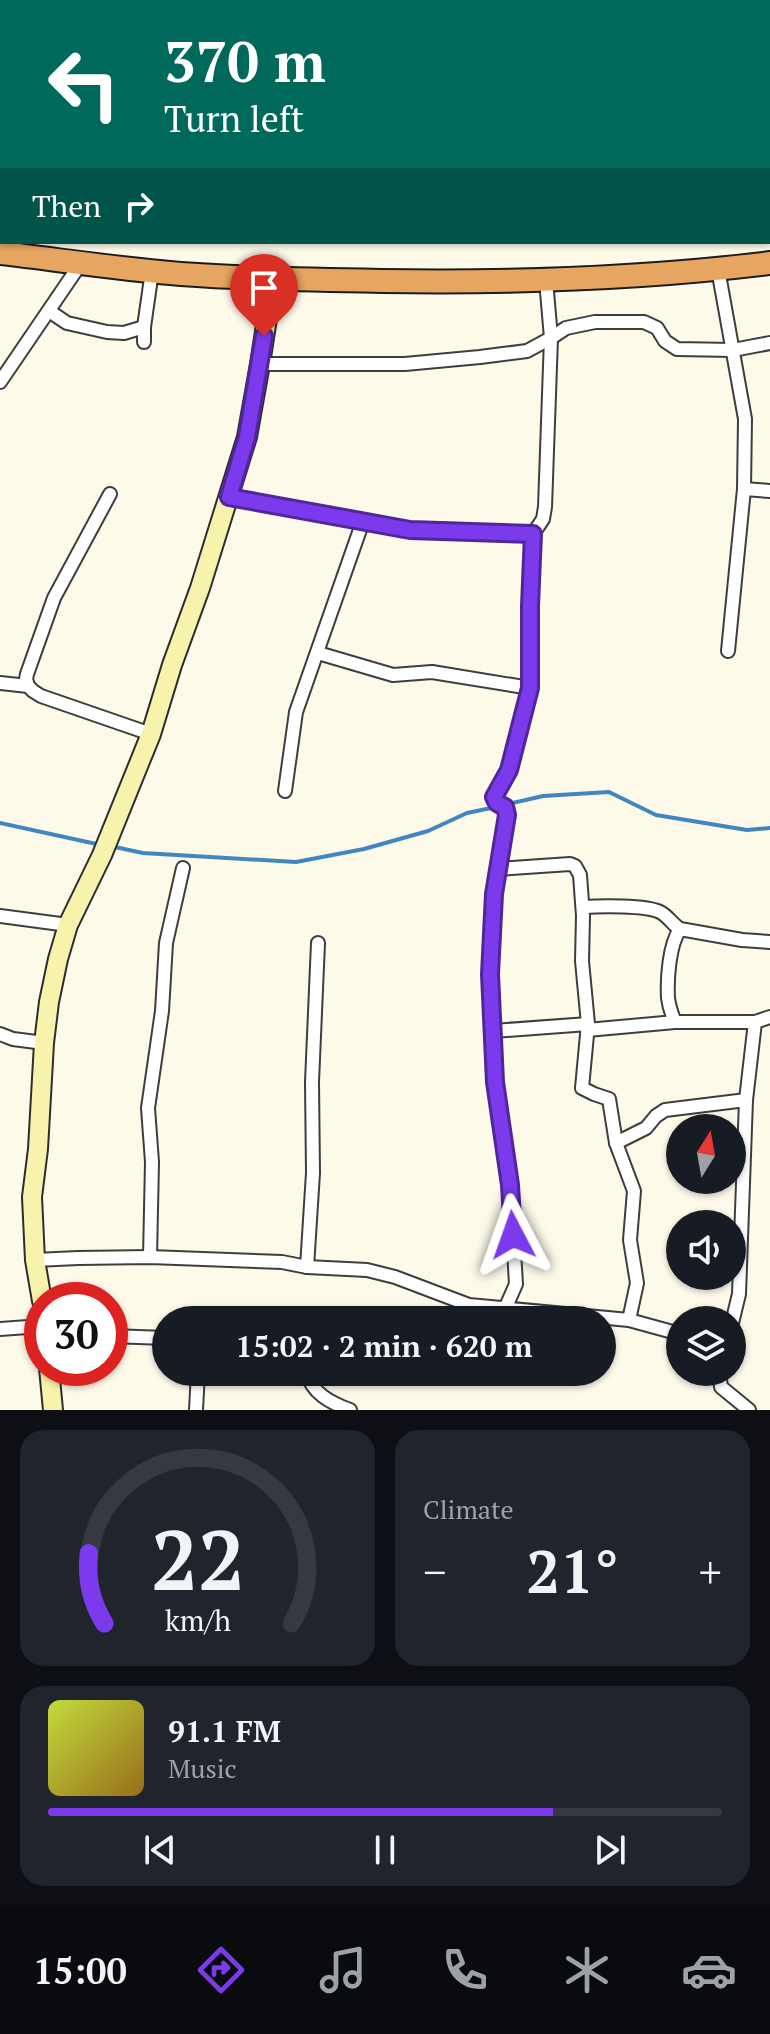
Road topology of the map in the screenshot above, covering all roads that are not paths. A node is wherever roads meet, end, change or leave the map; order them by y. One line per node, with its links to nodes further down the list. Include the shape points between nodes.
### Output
1 (0, 253): 2 (highway)
2 (81, 263): 5 (highway); 8 (street)
3 (770, 263): 4 (highway)
4 (718, 269): 7 (highway); 13 (street)
5 (152, 271): 6 (highway); 9 (street)
6 (273, 279): 7 (highway); 14 (street)
7 (546, 280): 10 (street)
8 (49, 311): 9 (street, via 67,323 107,332); 15 (street)
9 (144, 327): 11 (street)
10 (551, 338): 13 (street, via 566,328 595,322 644,322 677,349); 14 (street, via 527,351 405,364); 21 (street, via 545,507)
11 (144, 342)
12 (770, 343): 13 (street)
13 (733, 350): 16 (street, via 745,419)
14 (260, 364): 19 (street)
15 (0, 382)
16 (744, 489): 17 (street); 22 (street)
17 (770, 491)
18 (110, 494): 25 (street, via 54,598 27,674)
19 (229, 497): 20 (street); 27 (street)
20 (363, 521): 21 (street, via 410,530); 23 (street)
21 (533, 534): 26 (street)
22 (728, 651)
23 (318, 653): 26 (street, via 393,675 432,672); 28 (street, via 296,712)
24 (0, 683): 25 (street)
25 (28, 686): 27 (street, via 41,696)
26 (530, 688): 30 (street, via 509,770 494,797 507,815)
27 (151, 734): 33 (street)
28 (285, 791)
29 (183, 868): 46 (street, via 166,943 148,1108)
30 (498, 869): 31 (street, via 575,866); 41 (street, via 490,974)
31 (583, 907): 34 (street, via 655,910); 40 (street)
32 (0, 916): 33 (street)
33 (68, 925): 43 (street)
34 (680, 929): 35 (street); 38 (street, via 672,949 668,999)
35 (770, 942)
36 (318, 943): 48 (street)
37 (770, 1017): 39 (street)
38 (675, 1022): 39 (street); 40 (street)
39 (755, 1022): 44 (street)
40 (588, 1027): 41 (street); 45 (street, via 582,1088 609,1099)
41 (493, 1031): 51 (street, via 516,1284)
42 (0, 1034): 43 (street)
43 (44, 1043): 47 (street, via 32,1197)
44 (746, 1100): 45 (street, via 665,1110 646,1128); 52 (street)
45 (616, 1143): 54 (street, via 634,1191 630,1240 637,1283)
46 (150, 1257): 47 (street); 48 (street)
47 (35, 1260): 49 (street)
48 (307, 1267): 50 (street, via 367,1270)
49 (39, 1282)
50 (478, 1306)
51 (506, 1306)
52 (736, 1306)
53 (616, 1319): 54 (street)
54 (629, 1320): 57 (street)
55 (24, 1327): 56 (street)
56 (0, 1329)
57 (666, 1330)
58 (128, 1337): 59 (street)
59 (152, 1338)
60 (51, 1386): 65 (street)
61 (197, 1386): 66 (street)
62 (312, 1386): 64 (street)
63 (721, 1386): 68 (street)
64 (335, 1407): 67 (street)
65 (53, 1410)
66 (196, 1410)
67 (350, 1410)
68 (749, 1410)

